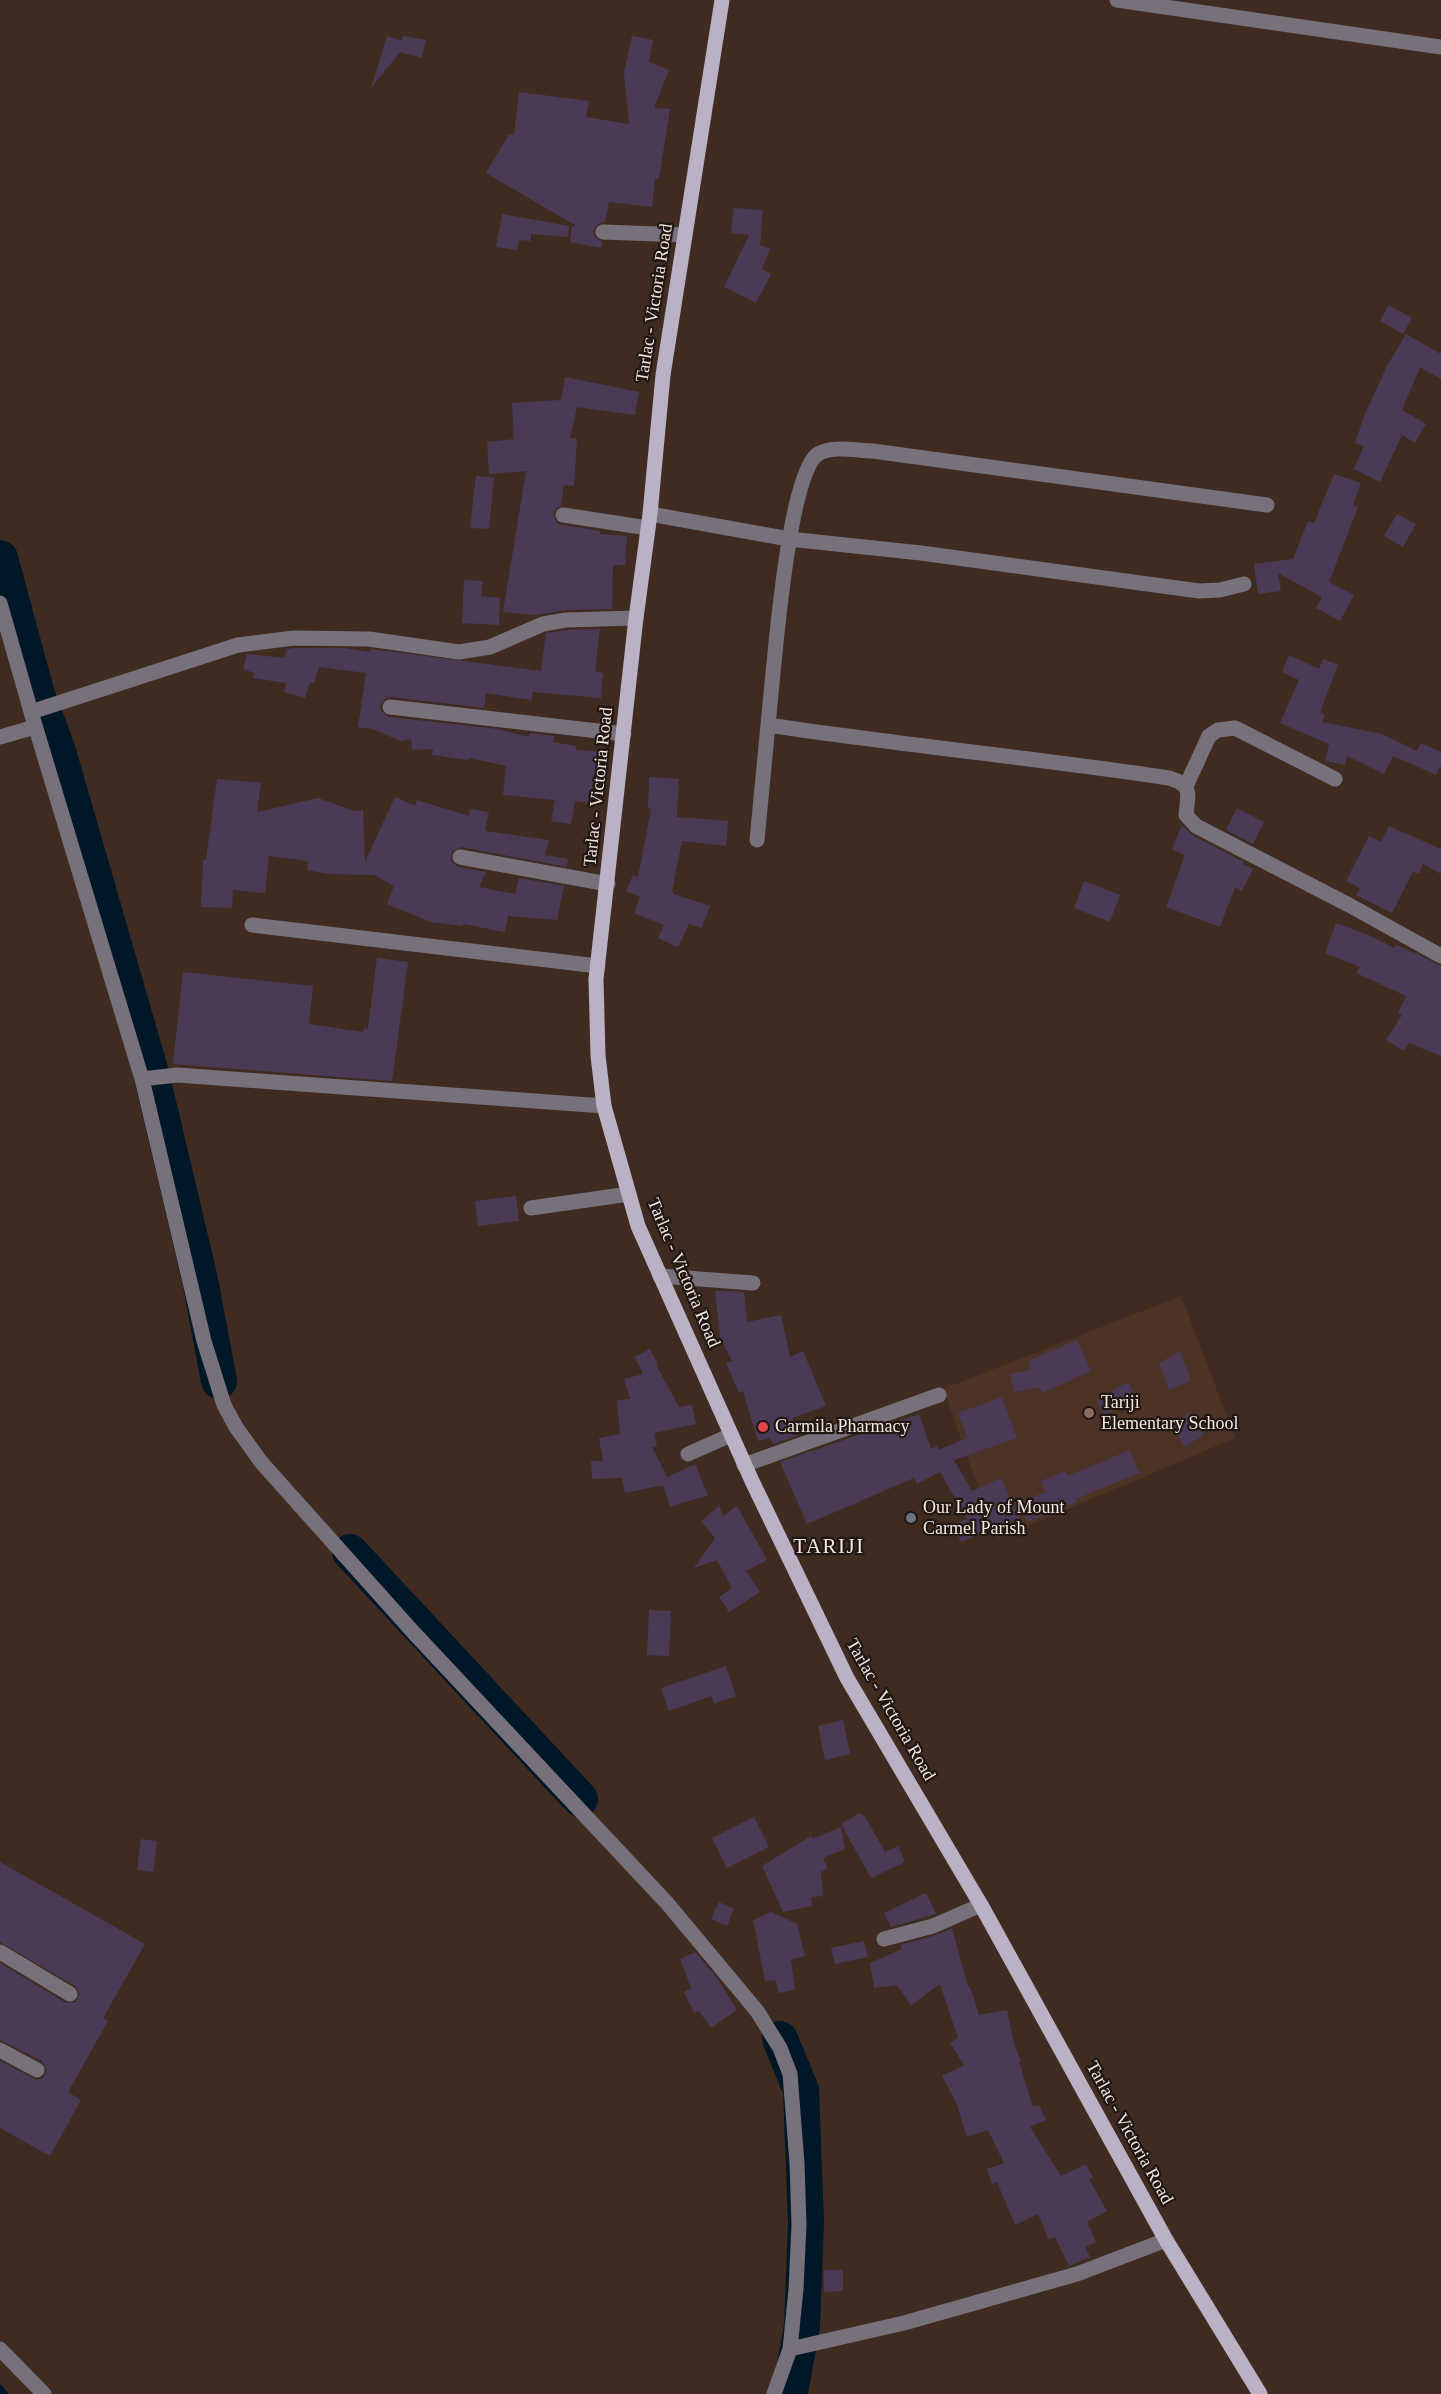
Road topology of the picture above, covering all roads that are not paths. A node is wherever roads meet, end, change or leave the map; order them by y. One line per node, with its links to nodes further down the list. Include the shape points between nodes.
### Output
1 (722, 0): 5 (main road, Tarlac - Victoria Road)
2 (1117, 0): 3 (street)
3 (1441, 46)
4 (603, 232): 5 (street)
5 (685, 235): 8 (main road, Tarlac - Victoria Road, via 663,375)
6 (1267, 505): 9 (street, via 873,451 833,450 819,454 809,464)
7 (563, 515): 8 (street)
8 (649, 521): 9 (street); 12 (main road, Tarlac - Victoria Road)
9 (789, 539): 10 (street, via 921,552 1199,591); 15 (street)
10 (1244, 584)
11 (0, 603): 14 (street)
12 (636, 618): 14 (street, via 543,624 490,647 459,652 369,639 294,638 238,645 56,703); 16 (main road, Tarlac - Victoria Road)
13 (390, 707): 16 (street)
14 (34, 717): 17 (street); 26 (street)
15 (768, 725): 19 (street, via 1169,777); 20 (street)
16 (624, 734): 22 (main road, Tarlac - Victoria Road)
17 (0, 737)
18 (1335, 779): 19 (street, via 1235,728 1218,730 1209,736)
19 (1186, 786): 24 (street, via 1186,815 1196,826)
20 (757, 840)
21 (460, 857): 22 (street)
22 (608, 884): 25 (main road, Tarlac - Victoria Road)
23 (252, 925): 25 (street)
24 (1441, 956)
25 (598, 966): 27 (main road, Tarlac - Victoria Road, via 598,1056)
26 (144, 1080): 27 (street, via 177,1075); 44 (street, via 204,1341 224,1405 236,1427 261,1462 414,1633 667,1903 757,2011 780,2048 789,2074 797,2163 799,2225)
27 (604, 1106): 28 (main road, Tarlac - Victoria Road)
28 (629, 1194): 29 (street); 30 (main road, Tarlac - Victoria Road)
29 (531, 1208)
30 (660, 1276): 31 (street); 33 (main road, Tarlac - Victoria Road)
31 (753, 1283)
32 (939, 1395): 35 (street)
33 (731, 1435): 34 (street); 35 (main road, Tarlac - Victoria Road)
34 (688, 1454)
35 (744, 1465): 36 (main road, Tarlac - Victoria Road, via 847,1678)
36 (981, 1905): 37 (street, via 933,1926); 42 (main road, Tarlac - Victoria Road)
37 (884, 1939)
38 (0, 1952): 39 (street)
39 (70, 1994)
40 (0, 2050): 41 (street)
41 (37, 2070)
42 (1166, 2240): 44 (street, via 1077,2274 903,2323); 47 (main road, Tarlac - Victoria Road)
43 (0, 2349): 45 (street)
44 (790, 2349): 46 (street)
45 (44, 2394)
46 (774, 2394)
47 (1260, 2394)

